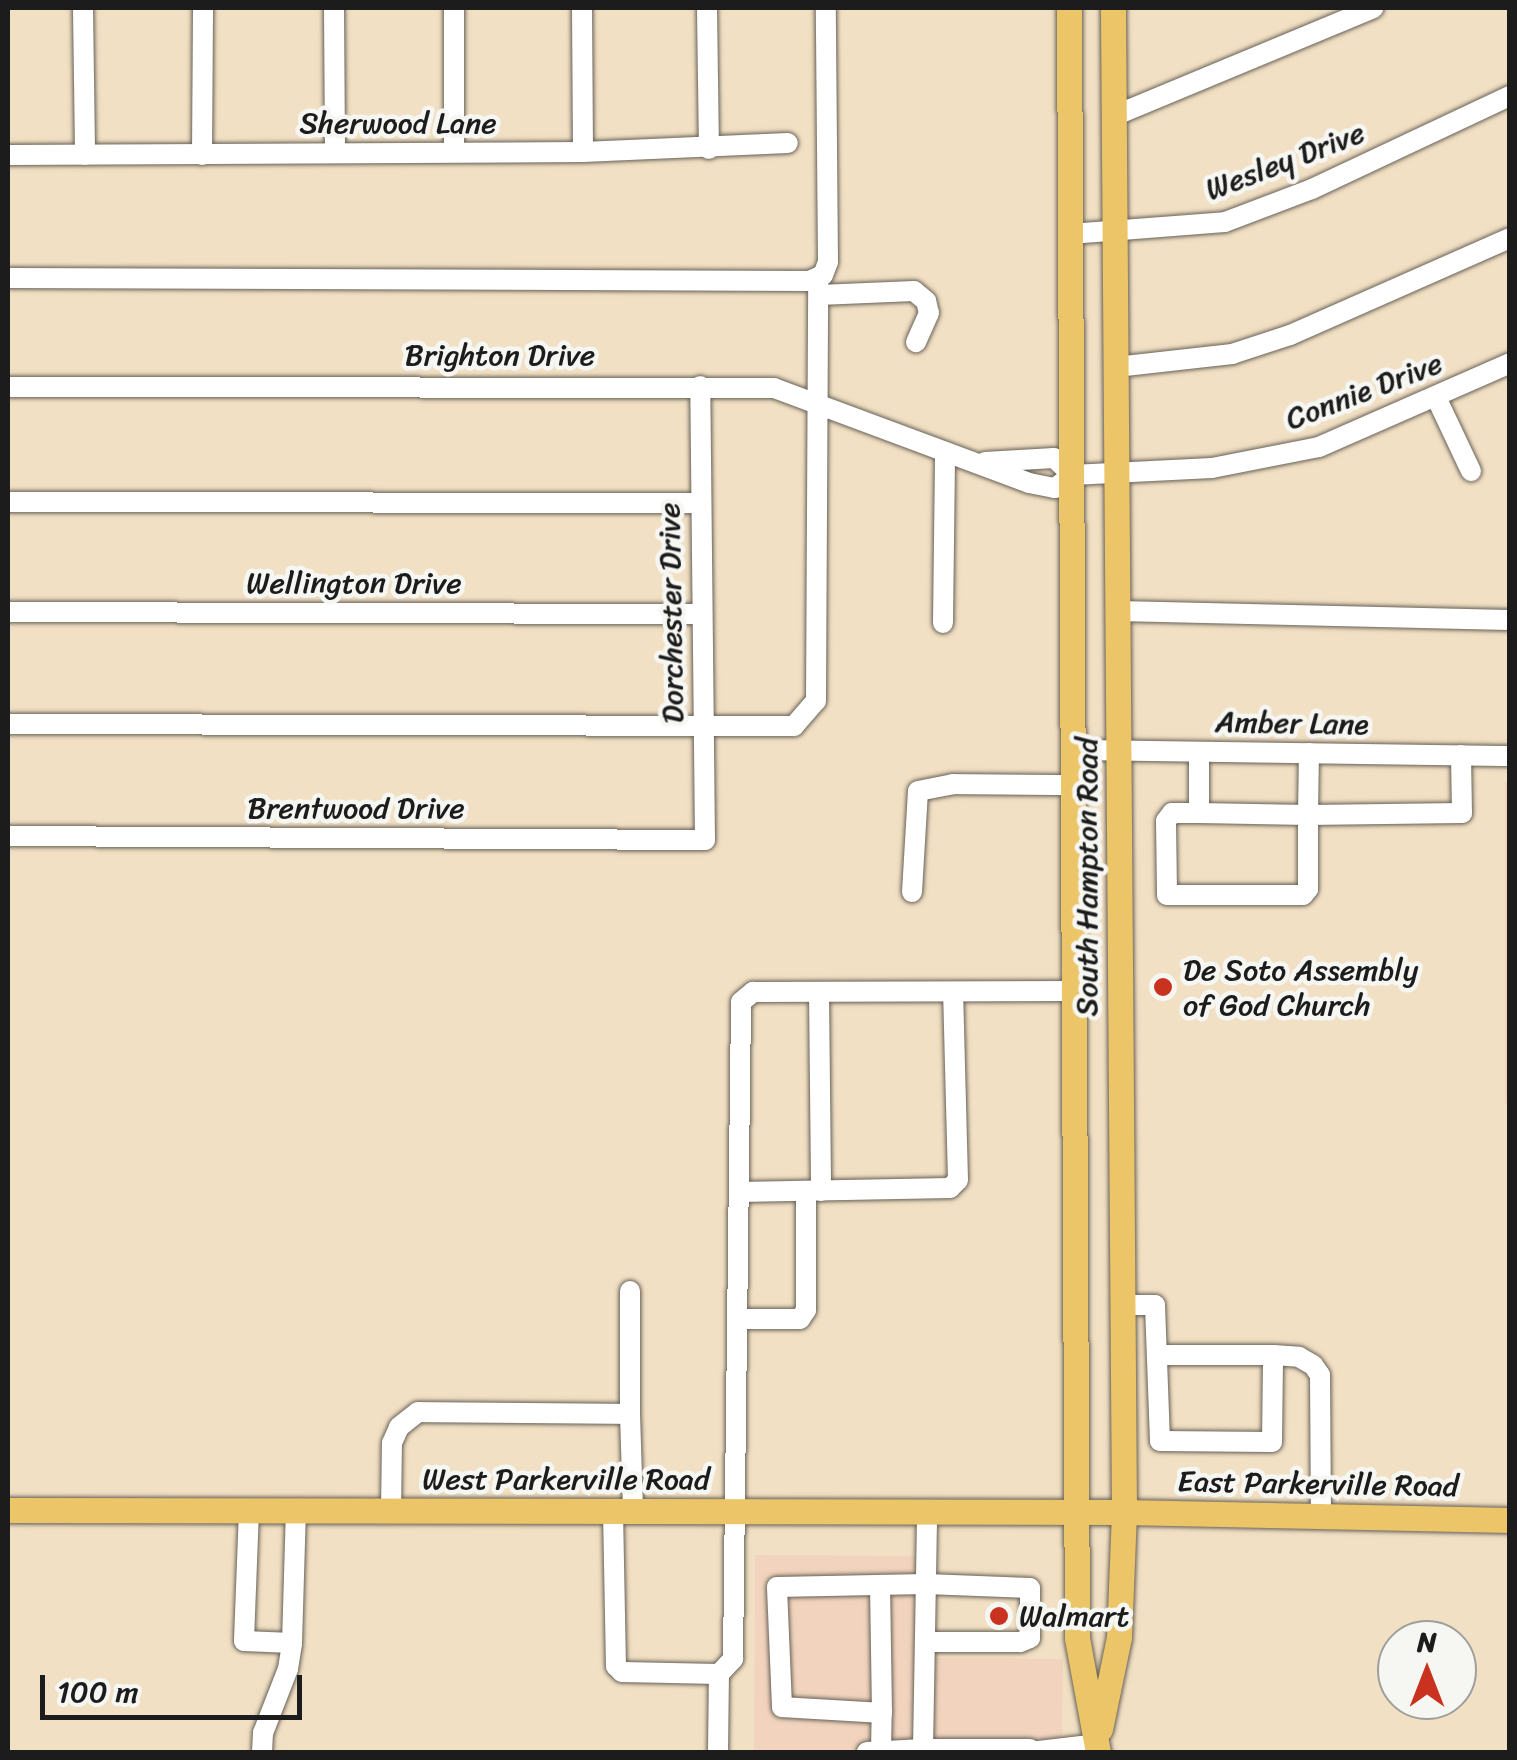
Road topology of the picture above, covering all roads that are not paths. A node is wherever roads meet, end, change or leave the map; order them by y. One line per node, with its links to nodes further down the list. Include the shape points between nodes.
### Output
1 (83, 8): 19 (street)
2 (203, 8): 20 (street)
3 (334, 8): 15 (street)
4 (454, 8): 16 (street)
5 (582, 8): 17 (street)
6 (707, 8): 14 (street)
7 (826, 8): 25 (street, via 828,262)
8 (1069, 8): 21 (main road, South Hampton Road)
9 (1113, 8): 12 (main road, South Hampton Road)
10 (1374, 8): 12 (street)
11 (1510, 96): 22 (street, Wesley Drive, via 1226,222)
12 (1114, 116): 22 (main road, South Hampton Road)
13 (788, 143): 14 (street, Sherwood Lane)
14 (709, 149): 17 (street, Sherwood Lane)
15 (335, 152): 16 (street, Sherwood Lane); 20 (street, Sherwood Lane)
16 (454, 152): 17 (street, Sherwood Lane)
17 (583, 152)
18 (8, 155): 19 (street, Sherwood Lane)
19 (84, 155): 20 (street, Sherwood Lane)
20 (202, 155)
21 (1070, 234): 22 (street, Wesley Drive); 36 (main road, South Hampton Road)
22 (1114, 234): 28 (main road, South Hampton Road)
23 (1510, 238): 28 (street, via 1232,354)
24 (8, 278): 25 (street)
25 (818, 286): 26 (street, via 914,291 929,313); 32 (street)
26 (916, 342)
27 (1510, 363): 31 (street, Connie Drive)
28 (1116, 367): 35 (main road, South Hampton Road)
29 (700, 386): 30 (street, Brighton Drive); 32 (street, Brighton Drive, via 774,388); 38 (street, Dorchester Drive)
30 (8, 388)
31 (1436, 397): 34 (street); 35 (street, Connie Drive, via 1319,447 1212,468)
32 (816, 404): 33 (street, Brighton Drive); 45 (street, via 816,701 794,726)
33 (945, 452): 36 (street, Brighton Drive, via 1055,488); 43 (street)
34 (1471, 471)
35 (1116, 474): 36 (street, Connie Drive); 39 (main road, South Hampton Road)
36 (1072, 475): 46 (main road, South Hampton Road)
37 (8, 502): 38 (street)
38 (700, 503): 41 (street, Dorchester Drive)
39 (1117, 611): 42 (street); 47 (main road, South Hampton Road)
40 (8, 612): 41 (street, Wellington Drive)
41 (700, 614): 45 (street, Dorchester Drive)
42 (1510, 620)
43 (943, 623)
44 (8, 724): 45 (street)
45 (702, 726): 56 (street, Dorchester Drive)
46 (1073, 750): 47 (street, Amber Lane); 52 (main road, South Hampton Road)
47 (1118, 751): 48 (street, Amber Lane); 64 (main road, South Hampton Road)
48 (1199, 752): 49 (street, Amber Lane); 53 (street)
49 (1309, 753): 50 (street, Amber Lane); 54 (street)
50 (1460, 755): 51 (street, Amber Lane); 54 (street, via 1462,813)
51 (1510, 756)
52 (1074, 785): 57 (street, via 953,784 918,792); 60 (main road, South Hampton Road)
53 (1199, 813): 54 (street); 54 (street, via 1172,813 1166,821 1167,895 1303,895)
54 (1308, 815)
55 (8, 836): 56 (street, Brentwood Drive)
56 (705, 840)
57 (912, 892)
58 (818, 992): 59 (street); 61 (street); 62 (street, via 753,992 742,1002)
59 (953, 992): 60 (street); 61 (street, via 958,1180 950,1188)
60 (1074, 992): 76 (main road, South Hampton Road)
61 (814, 1191): 62 (street); 65 (street, via 806,1310 800,1318)
62 (739, 1192): 65 (street)
63 (630, 1291): 68 (street)
64 (1123, 1306): 66 (street, via 1155,1306); 77 (main road, South Hampton Road)
65 (738, 1318): 74 (street)
66 (1159, 1355): 67 (street); 67 (street, via 1160,1441 1272,1442)
67 (1272, 1355): 78 (street, via 1298,1357 1320,1375)
68 (630, 1414): 72 (street, via 418,1412 392,1443); 73 (street)
69 (8, 1510): 70 (main road, West Parkerville Road)
70 (249, 1510): 71 (main road, West Parkerville Road); 83 (street, via 244,1641)
71 (296, 1510): 72 (main road, West Parkerville Road); 83 (street)
72 (391, 1510): 73 (main road, West Parkerville Road)
73 (623, 1511): 74 (main road, West Parkerville Road); 84 (street, via 616,1666 622,1672)
74 (735, 1512): 75 (main road, West Parkerville Road); 84 (street, via 733,1659)
75 (927, 1512): 76 (main road, West Parkerville Road); 80 (street)
76 (1077, 1512): 77 (main road, West Parkerville Road); 86 (main road, South Hampton Road, via 1077,1638)
77 (1124, 1512): 78 (main road, East Parkerville Road); 86 (main road, South Hampton Road, via 1118,1637)
78 (1321, 1516): 79 (main road, East Parkerville Road)
79 (1510, 1520)
80 (926, 1584): 81 (street); 82 (street); 82 (street, via 1030,1588 1032,1632 1020,1642)
81 (880, 1585): 85 (street); 85 (street, via 777,1587 782,1707)
82 (925, 1642): 87 (street)
83 (292, 1643): 89 (street)
84 (719, 1674): 90 (street)
85 (882, 1712): 92 (street)
86 (1097, 1748): 88 (street)
87 (931, 1750): 88 (street); 92 (street)
88 (1030, 1751)
89 (262, 1752)
90 (718, 1752)
91 (868, 1752): 92 (street)
92 (880, 1752)

